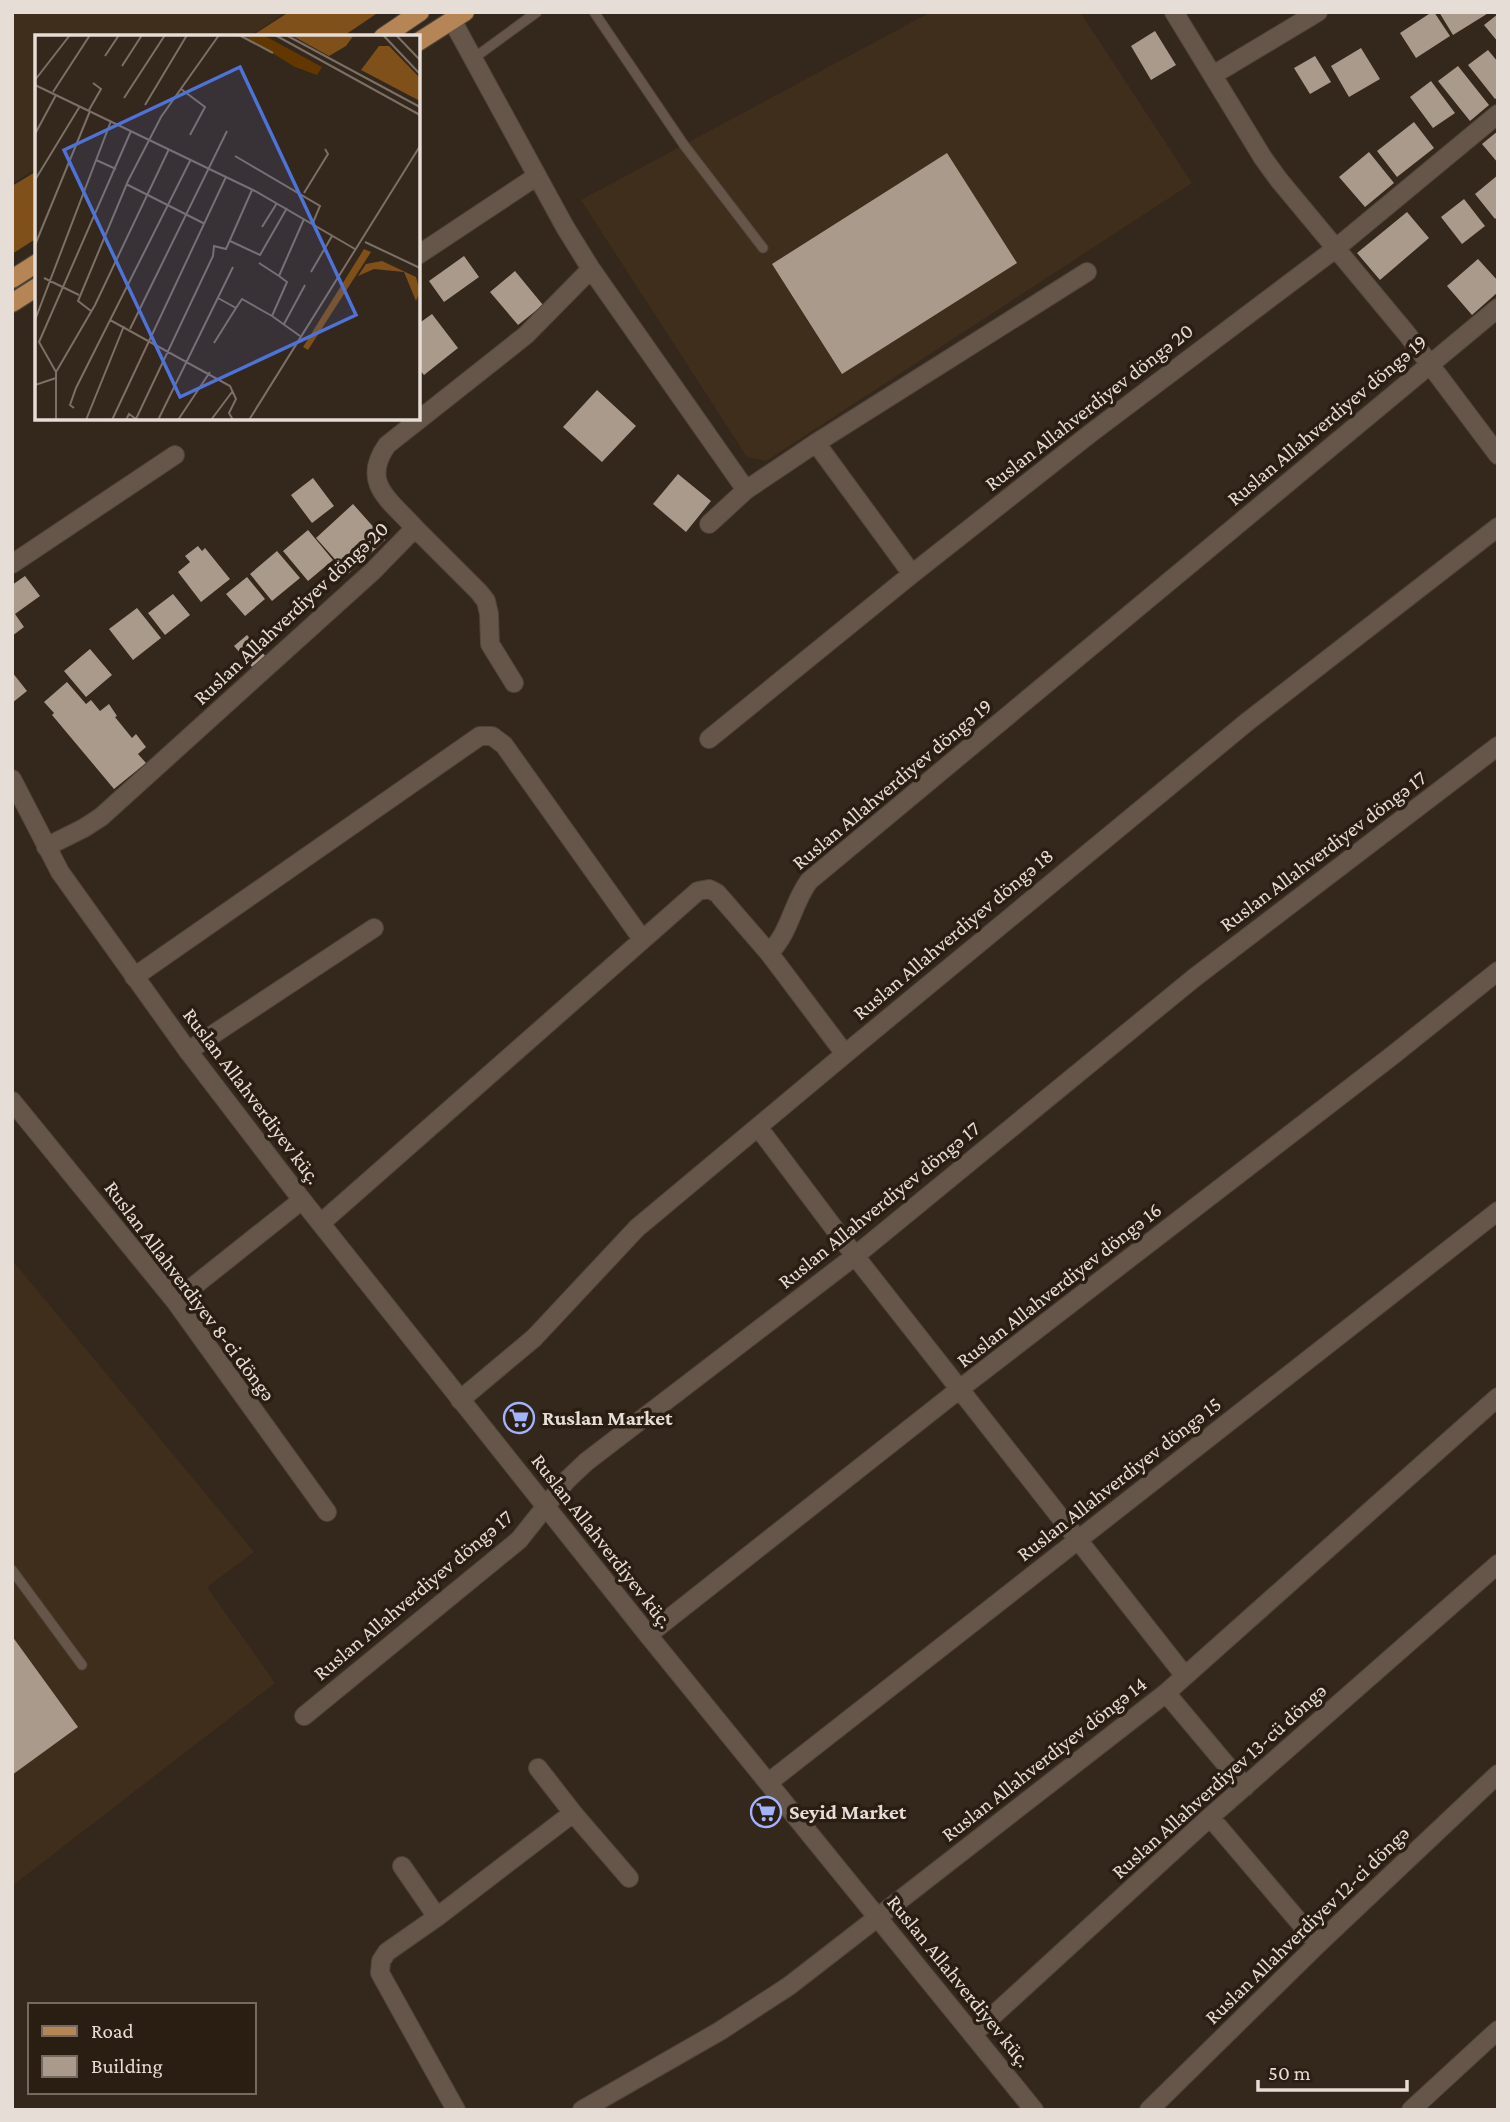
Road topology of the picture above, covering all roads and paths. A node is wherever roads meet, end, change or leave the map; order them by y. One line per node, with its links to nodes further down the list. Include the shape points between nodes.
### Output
1 (420, 12): 7 (main road)
2 (537, 12): 9 (lane)
3 (594, 12): 13 (lane, via 684,145)
4 (1174, 12): 10 (street)
5 (1318, 12): 10 (street)
6 (458, 16): 8 (main road); 9 (street)
7 (386, 35)
8 (420, 41)
9 (474, 58): 12 (street)
10 (1213, 75): 14 (street, via 1263,158)
11 (1498, 114): 14 (street, Ruslan Allahverdiyev döngə 20)
12 (537, 176): 15 (street); 17 (street)
13 (763, 248)
14 (1335, 248): 23 (street); 34 (street, Ruslan Allahverdiyev döngə 20)
15 (420, 254)
16 (35, 264): 19 (main road)
17 (591, 270): 24 (street, Ruslan Allahverdiyev döngə 20, via 526,335); 29 (street)
18 (1087, 272): 26 (street)
19 (12, 279)
20 (35, 288): 21 (main road)
21 (12, 303)
22 (1498, 308): 23 (street, Ruslan Allahverdiyev döngə 19)
23 (1431, 363): 28 (street); 42 (street, Ruslan Allahverdiyev döngə 19, via 809,881 785,934)
24 (420, 419)
25 (419, 420): 32 (street, Ruslan Allahverdiyev döngə 20, via 387,445 375,473 379,488)
26 (816, 443): 29 (street); 34 (street)
27 (175, 455): 33 (street)
28 (1498, 455)
29 (746, 490): 30 (street)
30 (709, 524)
31 (1498, 527): 46 (street, Ruslan Allahverdiyev döngə 18, via 1247,722)
32 (415, 528): 35 (street, via 486,601 490,644); 39 (street, Ruslan Allahverdiyev döngə 20, via 101,817)
33 (12, 564)
34 (912, 573): 36 (street, Ruslan Allahverdiyev döngə 20)
35 (514, 683)
36 (709, 739)
37 (1498, 746): 52 (street, Ruslan Allahverdiyev döngə 17, via 1194,978)
38 (12, 779): 39 (street, Ruslan Allahverdiyev küç.)
39 (46, 847): 44 (street, Ruslan Allahverdiyev küç.)
40 (374, 928): 45 (street)
41 (642, 939): 42 (street, via 698,891 709,889); 44 (street, via 504,745 492,736 480,736); 51 (street)
42 (769, 953): 46 (street)
43 (1498, 971): 54 (street, Ruslan Allahverdiyev döngə 16)
44 (134, 977): 45 (street, Ruslan Allahverdiyev küç.)
45 (188, 1051): 49 (street, Ruslan Allahverdiyev küç.)
46 (845, 1054): 48 (street, Ruslan Allahverdiyev döngə 18)
47 (12, 1101): 53 (street, Ruslan Allahverdiyev 8-ci döngə)
48 (758, 1127): 52 (street); 56 (street, Ruslan Allahverdiyev döngə 18, via 637,1228 534,1338)
49 (302, 1200): 51 (street, Ruslan Allahverdiyev küç.); 53 (street)
50 (1498, 1211): 59 (street, Ruslan Allahverdiyev döngə 15)
51 (321, 1223): 56 (street, Ruslan Allahverdiyev küç.)
52 (855, 1256): 54 (street); 57 (street, Ruslan Allahverdiyev döngə 17, via 586,1462)
53 (175, 1301): 58 (street, Ruslan Allahverdiyev 8-ci döngə)
54 (961, 1388): 59 (street); 62 (street, Ruslan Allahverdiyev döngə 16)
55 (1498, 1397): 64 (street, Ruslan Allahverdiyev döngə 14)
56 (460, 1400): 57 (street, Ruslan Allahverdiyev küç.)
57 (546, 1506): 62 (street, Ruslan Allahverdiyev küç.); 66 (street, Ruslan Allahverdiyev döngə 17, via 519,1540)
58 (327, 1512)
59 (1078, 1541): 64 (street); 69 (street, Ruslan Allahverdiyev döngə 15)
60 (1498, 1564): 70 (street, Ruslan Allahverdiyev 13-cü döngə)
61 (12, 1570): 63 (lane)
62 (648, 1635): 69 (street, Ruslan Allahverdiyev küç.)
63 (82, 1665)
64 (1185, 1676): 65 (street, Ruslan Allahverdiyev döngə 14)
65 (1166, 1693): 70 (street); 76 (street, Ruslan Allahverdiyev döngə 14)
66 (304, 1716)
67 (538, 1768): 71 (street)
68 (1498, 1774): 77 (street, Ruslan Allahverdiyev 12-ci döngə)
69 (769, 1782): 76 (street, Ruslan Allahverdiyev küç.)
70 (1245, 1787): 72 (street, Ruslan Allahverdiyev 13-cü döngə)
71 (573, 1813): 74 (street); 75 (street)
72 (1210, 1816): 77 (street); 79 (street, Ruslan Allahverdiyev 13-cü döngə)
73 (402, 1866): 75 (street)
74 (629, 1878)
75 (437, 1917): 80 (street, via 387,1952 380,1973)
76 (878, 1917): 79 (street, Ruslan Allahverdiyev küç.); 81 (street, Ruslan Allahverdiyev döngə 14, via 789,1986 720,2031)
77 (1318, 1944): 83 (street, Ruslan Allahverdiyev 12-ci döngə)
78 (1498, 2030): 84 (street)
79 (973, 2034): 82 (street, Ruslan Allahverdiyev küç.)
80 (456, 2110)
81 (582, 2110)
82 (1034, 2110)
83 (1149, 2110)
84 (1411, 2110)

